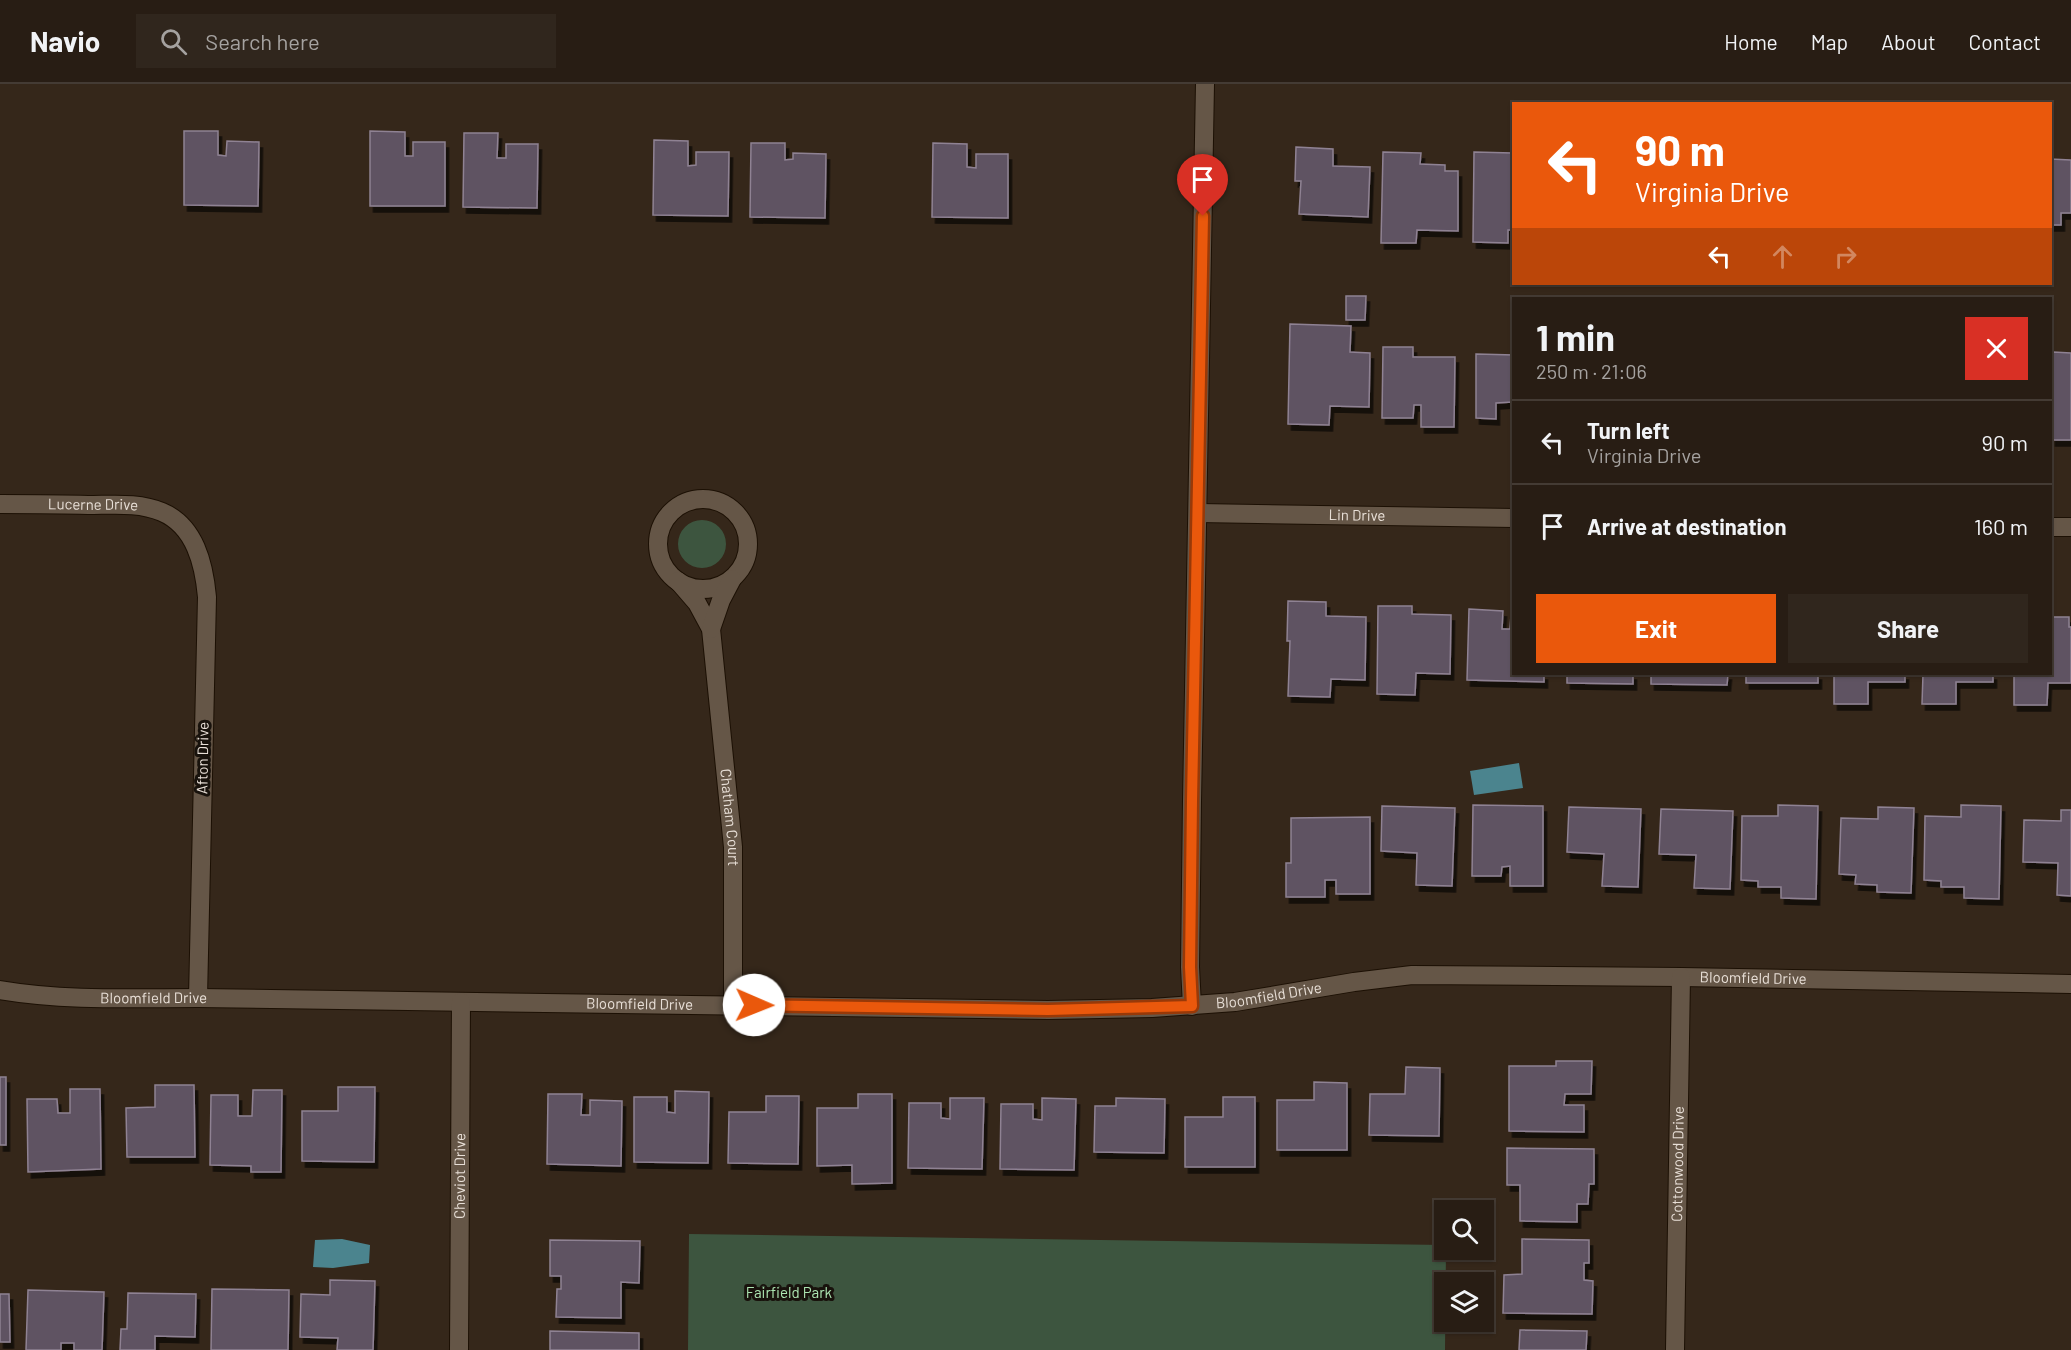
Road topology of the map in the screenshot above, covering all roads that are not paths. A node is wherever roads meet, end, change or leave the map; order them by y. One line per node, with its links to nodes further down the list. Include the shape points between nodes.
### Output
1 (1205, 84): 3 (street)
2 (0, 504): 5 (street, Lucerne Drive, via 132,505 161,511)
3 (1198, 513): 4 (street, Lin Drive); 17 (street)
4 (1512, 518)
5 (182, 525): 14 (street, Afton Drive, via 198,549 207,597)
6 (2052, 527): 7 (street)
7 (2071, 527)
8 (733, 577): 9 (street, via 706,589 691,588); 9 (street, Chatham Court, via 747,551 742,522 721,503 692,500 667,516 657,543 659,558); 10 (street, Chatham Court)
9 (678, 581): 10 (street, Chatham Court, via 697,603)
10 (711, 629): 16 (street, Chatham Court, via 733,847)
11 (1680, 977): 12 (street, Bloomfield Drive); 17 (street, Bloomfield Drive, via 1412,975); 19 (street, Cottonwood Drive)
12 (2071, 984)
13 (0, 990): 14 (street, Bloomfield Drive, via 88,998)
14 (198, 998): 15 (street, Bloomfield Drive)
15 (461, 1002): 16 (street, Bloomfield Drive); 18 (street, Cheviot Drive)
16 (733, 1005): 17 (street, Bloomfield Drive, via 1048,1010)
17 (1192, 1006)
18 (459, 1350)
19 (1675, 1350)

